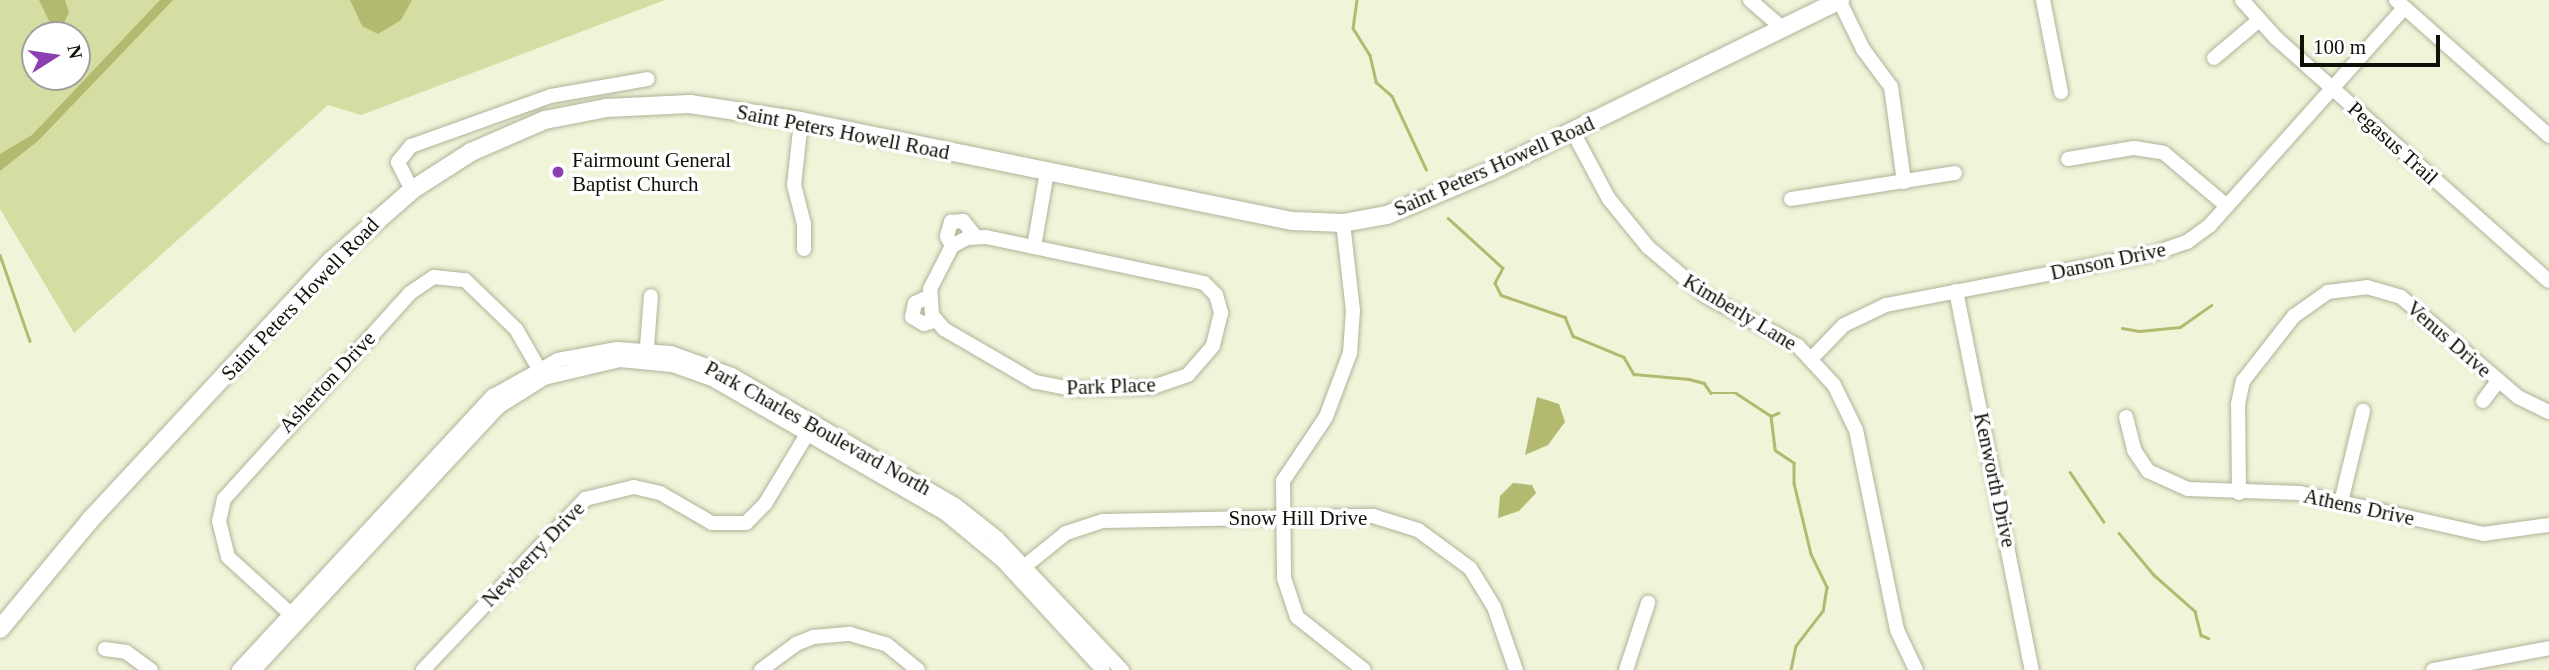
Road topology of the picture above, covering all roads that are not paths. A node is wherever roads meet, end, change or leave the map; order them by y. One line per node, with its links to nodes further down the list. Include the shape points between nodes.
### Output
1 (1750, 0): 7 (street)
2 (1839, 0): 7 (main road, Saint Peters Howell Road); 18 (street, via 1863,49 1891,87)
3 (2043, 0): 11 (street)
4 (2242, 0): 6 (street, Pegasus Trail)
5 (2400, 4): 10 (street, Danson Drive); 14 (street)
6 (2258, 21): 8 (street); 10 (street, Pegasus Trail)
7 (1780, 26): 13 (main road, Saint Peters Howell Road)
8 (2214, 58)
9 (648, 79): 19 (street, via 551,96 411,146 398,162)
10 (2332, 89): 21 (street, Danson Drive); 25 (street, Pegasus Trail)
11 (2061, 92)
12 (801, 121): 16 (main road, Saint Peters Howell Road); 19 (main road, Saint Peters Howell Road, via 690,104 606,108 545,120 471,152); 24 (street, via 794,185 804,224)
13 (1573, 132): 22 (main road, Saint Peters Howell Road, via 1387,215); 31 (street, Kimberly Lane, via 1609,199 1648,247 1706,296 1783,336)
14 (2549, 136)
15 (2068, 159): 21 (street, via 2134,148 2164,153)
16 (1047, 172): 22 (main road, Saint Peters Howell Road, via 1292,221); 23 (street)
17 (1955, 173): 18 (street)
18 (1904, 182): 20 (street)
19 (412, 190): 46 (main road, Saint Peters Howell Road, via 331,261 91,519)
20 (1791, 200)
21 (2227, 206): 26 (street, Danson Drive, via 2199,235 2172,249)
22 (1342, 223): 41 (street, via 1353,311 1350,353 1326,417 1283,481)
23 (1034, 247): 28 (street, Park Place, via 975,236 952,246); 29 (street, Park Place, via 1203,283 1216,295 1221,313 1218,334 1207,357 1178,381 1154,387 1058,388 1035,382)
24 (804, 249)
25 (2549, 281)
26 (1956, 291): 31 (street, Danson Drive, via 1872,310 1844,325); 61 (street, Kenworth Drive)
27 (651, 296): 30 (street)
28 (928, 297): 29 (street); 29 (street, Park Place, via 915,303 912,317 924,324)
29 (936, 320)
30 (646, 355): 32 (street, Park Charles Boulevard North); 38 (street, Park Charles Boulevard North, via 712,379)
31 (1812, 358): 60 (street, Kimberly Lane, via 1839,392 1856,430 1897,630)
32 (541, 373): 45 (street, Park Charles Boulevard North, via 478,409); 45 (street, Asherton Drive, via 507,317 465,280 434,277 410,293 224,499 219,521 228,557)
33 (2498, 381): 34 (street); 36 (street, Venus Drive); 39 (street, Venus Drive, via 2401,297 2367,287 2328,292 2294,316 2243,381 2238,404)
34 (2483, 401)
35 (2363, 411): 40 (street)
36 (2549, 412)
37 (2126, 417): 39 (street, Athens Drive, via 2134,450 2155,477 2201,492)
38 (811, 428): 43 (street, Park Charles Boulevard North, via 945,513); 52 (street, Newberry Drive, via 765,505 746,523 712,523 660,493 634,487 585,499)
39 (2239, 494): 40 (street, Athens Drive, via 2300,493)
40 (2341, 502): 42 (street, Athens Drive, via 2473,533 2497,534)
41 (1281, 516): 43 (street, Snow Hill Drive, via 1103,521 1066,533); 57 (street, via 1290,606 1308,628); 58 (street, Snow Hill Drive, via 1373,516 1397,521 1436,540 1483,586)
42 (2549, 525)
43 (1020, 571): 55 (street, Park Charles Boulevard North); 56 (street, Park Charles Boulevard North)
44 (1648, 603): 59 (street)
45 (293, 616): 50 (street, Park Charles Boulevard North); 51 (street, Park Charles Boulevard North)
46 (0, 629)
47 (105, 649): 49 (street, via 126,652)
48 (2549, 649): 62 (street)
49 (150, 670)
50 (239, 670)
51 (254, 670)
52 (423, 670)
53 (761, 670): 54 (street, via 813,637 850,634 886,644)
54 (918, 670)
55 (1103, 670)
56 (1122, 670)
57 (1364, 670)
58 (1516, 670)
59 (1626, 670)
60 (1916, 670)
61 (2032, 670)
62 (2433, 670)

